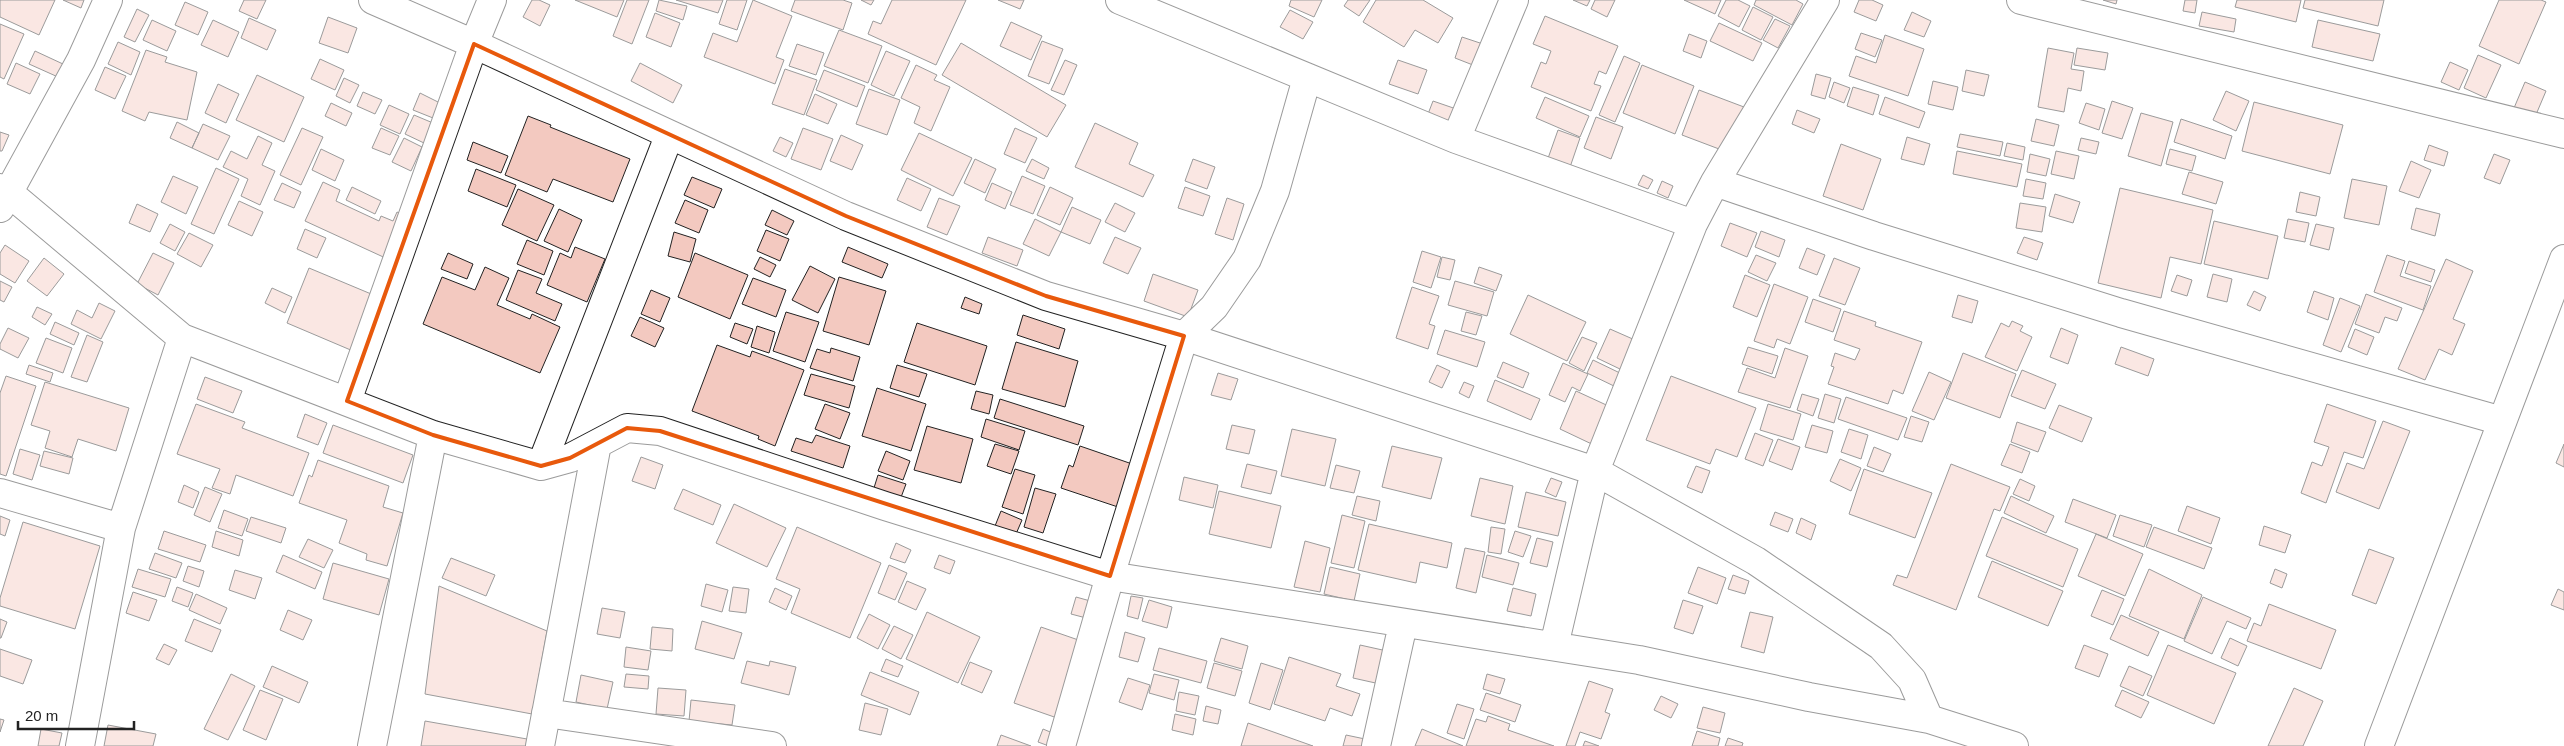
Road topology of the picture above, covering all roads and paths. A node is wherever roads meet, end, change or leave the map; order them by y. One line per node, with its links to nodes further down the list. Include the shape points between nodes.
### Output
1 (108, 0): 14 (street, via 81,60)
2 (373, 0): 8 (street)
3 (492, 0): 8 (street)
4 (1120, 0): 9 (street)
5 (1514, 0): 12 (street)
6 (1825, 0): 13 (street)
7 (2021, 0): 10 (street)
8 (474, 44): 11 (street); 19 (street)
9 (1307, 78): 12 (street); 17 (street, via 1276,191 1247,259 1214,307)
10 (2564, 134)
11 (669, 136): 17 (street, via 846,216 1046,296); 23 (street)
12 (1456, 139): 15 (street)
13 (1715, 182): 15 (street); 20 (street, via 2121,314)
14 (3, 196): 18 (street)
15 (1693, 224): 24 (street)
16 (2564, 259): 20 (street)
17 (1184, 336): 24 (street); 27 (street)
18 (182, 338): 19 (street); 26 (street)
19 (347, 401): 21 (street)
20 (2502, 421): 39 (street)
21 (433, 435): 23 (street); 33 (street)
22 (597, 444): 23 (street, via 570,458); 27 (street, via 627,428 660,431); 30 (street)
23 (541, 466)
24 (1596, 471): 29 (street); 31 (street, via 1756,560 1881,646 1912,680)
25 (0, 493): 26 (street)
26 (121, 528): 32 (street)
27 (1110, 576): 28 (street); 36 (street)
28 (1403, 624): 29 (street); 37 (street)
29 (1554, 646): 31 (street)
30 (546, 712): 34 (street); 35 (street)
31 (1929, 719): 38 (street)
32 (80, 746)
33 (372, 746)
34 (540, 746)
35 (772, 746)
36 (1061, 746)
37 (1376, 746)
38 (2014, 746)
39 (2379, 746)

